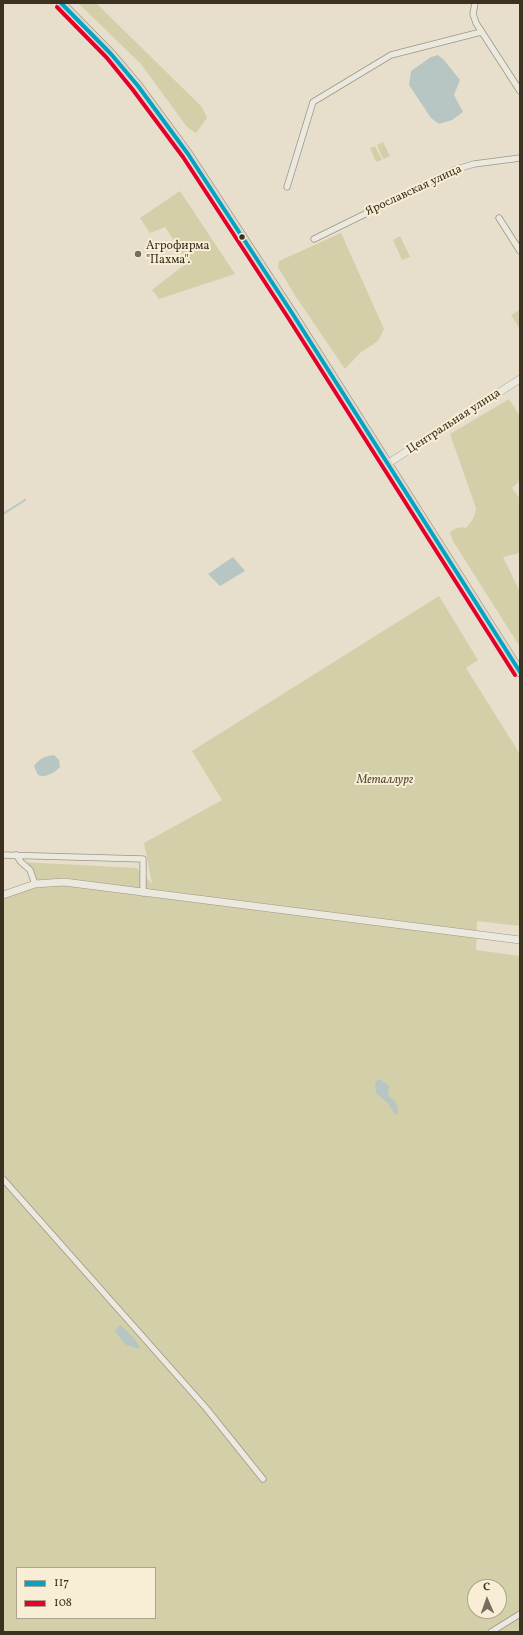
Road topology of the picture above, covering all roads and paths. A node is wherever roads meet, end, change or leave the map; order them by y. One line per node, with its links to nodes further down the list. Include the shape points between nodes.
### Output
1 (61, 3): 11 (highway, via 120,65 164,120 292,313)
2 (475, 3): 3 (street, via 473,14)
3 (481, 32): 4 (street); 6 (street, via 392,55 313,102)
4 (520, 91)
5 (520, 158): 8 (street, Ярославская улица, via 474,164 457,169)
6 (287, 187)
7 (499, 218): 9 (street)
8 (314, 239)
9 (520, 251)
10 (520, 379): 11 (street, Центральная улица)
11 (387, 464): 12 (highway)
12 (520, 672)
13 (3, 855): 14 (street)
14 (16, 855): 15 (street, via 30,870); 16 (street, via 143,859)
15 (35, 884): 16 (street, via 64,882); 17 (street)
16 (143, 893): 18 (street)
17 (3, 895)
18 (520, 940)
19 (3, 1179): 20 (street, via 206,1408)
20 (264, 1479)
21 (520, 1614): 22 (street)
22 (491, 1632)

